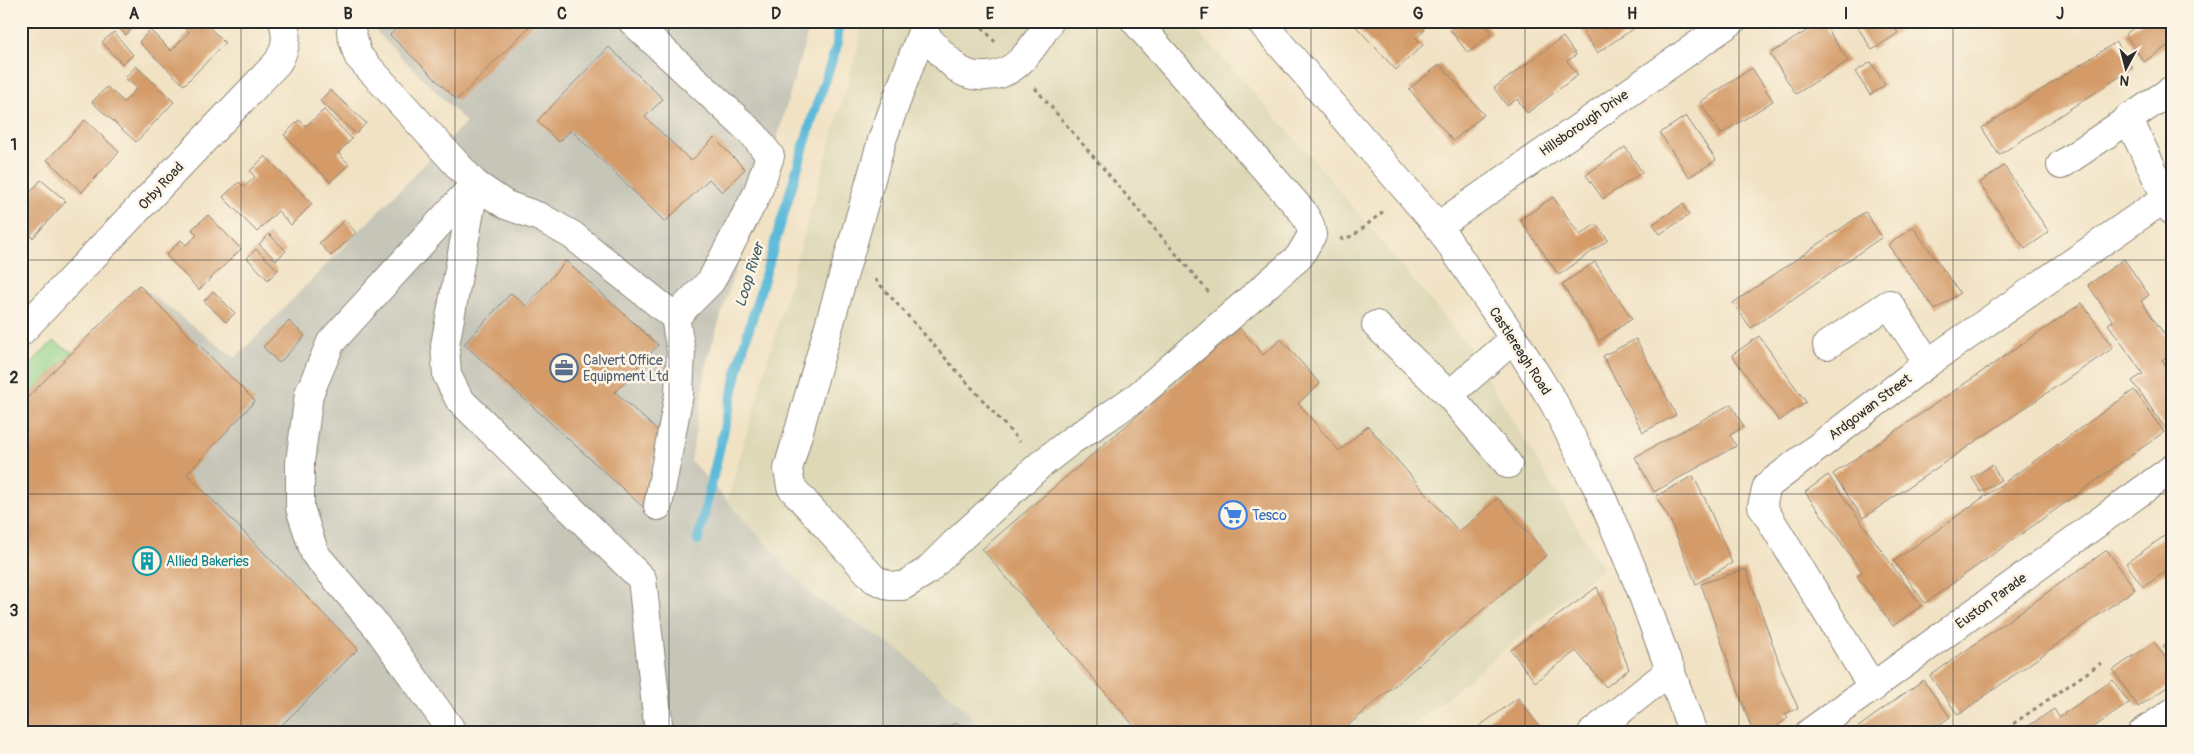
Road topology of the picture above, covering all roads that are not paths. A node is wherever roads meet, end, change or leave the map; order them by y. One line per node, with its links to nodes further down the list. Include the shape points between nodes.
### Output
1 (632, 21): 15 (street, via 754,135 770,156 757,194 711,281)
2 (1050, 21): 8 (street, via 1016,66 995,76 972,77 958,69)
3 (1135, 21): 8 (street, via 1303,212 1312,235 1307,247 1138,396 1040,465 927,572 903,586 890,586 874,579 791,486 788,469 892,110)
4 (1260, 21): 14 (street, Castlereagh Road)
5 (1732, 21): 14 (street, Hillsborough Drive)
6 (351, 26): 12 (street, via 358,56)
7 (285, 27): 17 (street, Orby Road, via 286,48 278,62)
8 (924, 27)
9 (2173, 88): 10 (street)
10 (2128, 118): 11 (street); 13 (street)
11 (2061, 165)
12 (475, 184): 15 (street, via 506,205 540,217 572,235); 28 (street, via 331,342 309,394 300,462 300,508 315,554 376,627 450,728); 29 (street, via 445,345 447,375 459,399 642,579)
13 (2170, 205): 20 (street, Ardgowan Street, via 2151,208)
14 (1438, 226): 18 (street, Castlereagh Road)
15 (675, 317): 24 (street, via 681,351 679,394)
16 (1376, 325): 21 (street)
17 (21, 332)
18 (1514, 339): 21 (street); 25 (street, Castlereagh Road, via 1554,403 1598,489)
19 (1828, 345): 20 (street, via 1888,304)
20 (1928, 363): 26 (street, Ardgowan Street, via 1767,486 1762,506)
21 (1449, 394): 22 (street)
22 (1508, 464)
23 (2173, 468): 26 (street, Euston Parade)
24 (658, 506)
25 (1671, 670): 30 (street); 31 (street, Castlereagh Road)
26 (1873, 688): 32 (street, Euston Parade)
27 (2173, 712): 33 (street)
28 (446, 733)
29 (659, 733)
30 (1592, 733)
31 (1693, 733)
32 (1809, 733)
33 (2142, 733)

